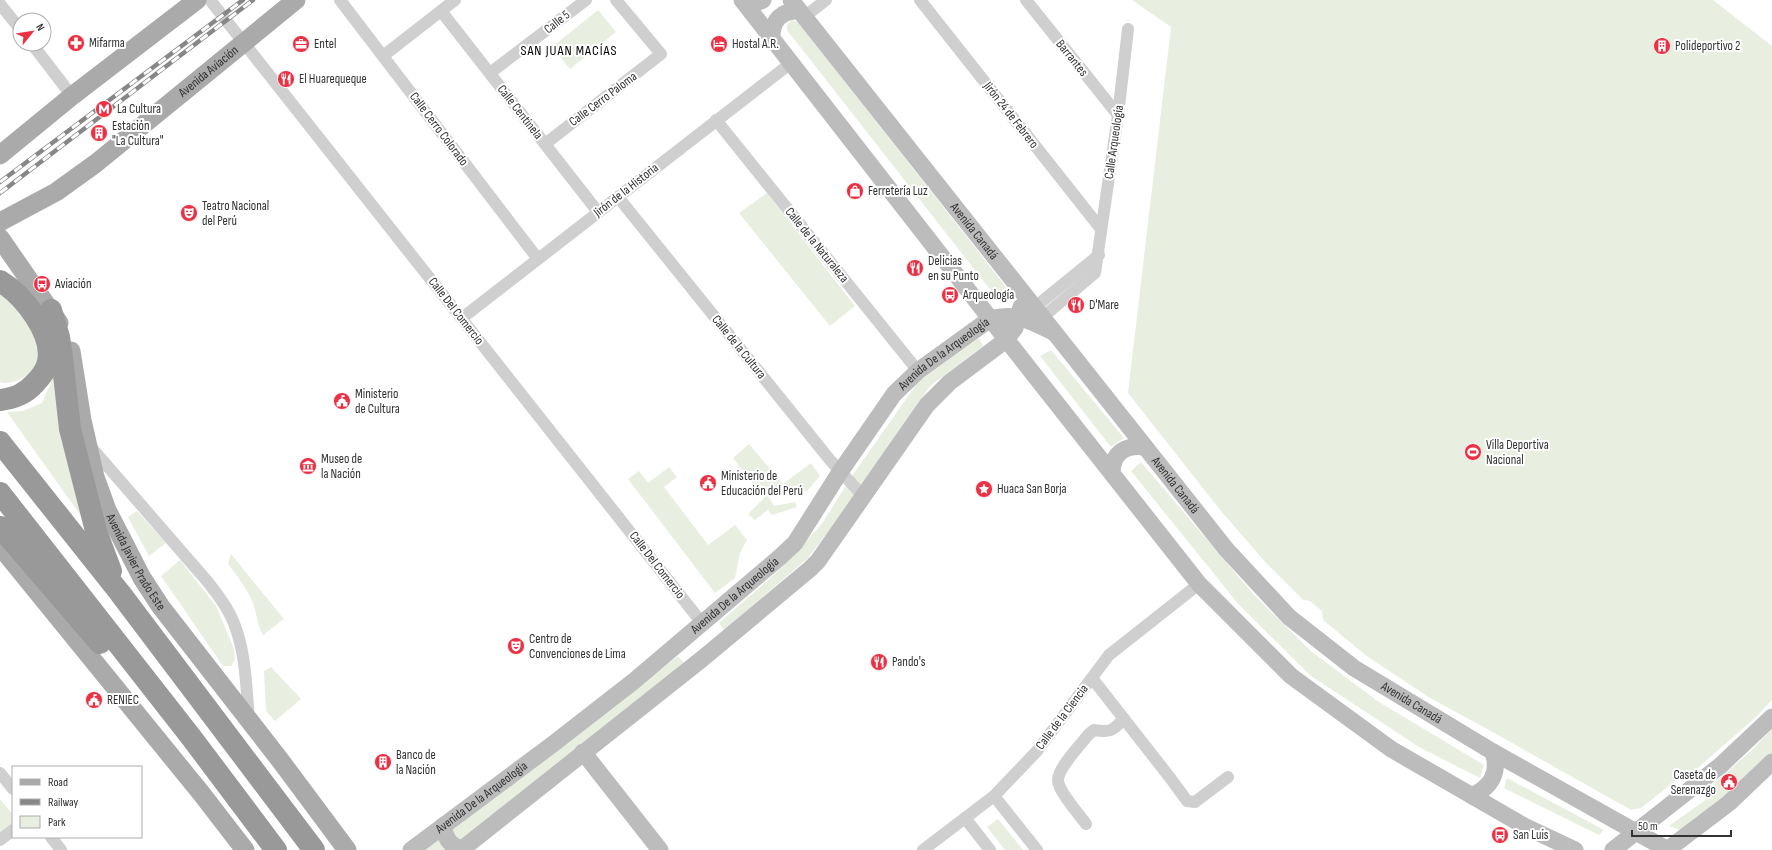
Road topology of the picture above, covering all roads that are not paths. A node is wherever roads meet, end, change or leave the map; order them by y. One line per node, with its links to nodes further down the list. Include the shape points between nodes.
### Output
1 (197, 0): 24 (main road)
2 (210, 0): 19 (street, Calle Del Comercio)
3 (296, 0): 19 (main road, Avenida Aviación)
4 (340, 0): 21 (street, Calle Cerro Colorado)
5 (455, 0): 15 (street)
6 (586, 0): 23 (street, Calle 5)
7 (616, 0): 27 (street, Calle Cerro Paloma, via 661,54)
8 (743, 0): 9 (main road, via 749,3); 18 (main road)
9 (763, 0)
10 (826, 0): 14 (street)
11 (920, 0): 32 (street, Jirón 24 de Febrero)
12 (1026, 0): 25 (street, Barrantes)
13 (0, 4): 16 (street)
14 (798, 9): 18 (main road, via 779,17 774,23); 36 (main road, Avenida Canadá)
15 (441, 11): 21 (street); 23 (street, Calle Centinela)
16 (12, 19)
17 (1128, 29): 25 (street, Calle Arqueología)
18 (772, 37): 22 (main road)
19 (244, 42): 31 (main road, Avenida Aviación, via 95,164 56,192); 40 (street, Calle Del Comercio)
20 (38, 52): 24 (street)
21 (383, 56): 34 (street, Calle Cerro Colorado)
22 (791, 62): 26 (street, Jirón de la Historia); 41 (main road)
23 (490, 73): 27 (street, Calle Centinela)
24 (72, 96): 28 (main road)
25 (1118, 116): 32 (street, Calle Arqueología)
26 (716, 120): 29 (street, Jirón de la Historia); 44 (street, Calle de la Naturaleza)
27 (545, 144): 30 (street, Calle Centinela)
28 (0, 155)
29 (618, 197): 30 (street, Jirón de la Historia); 49 (street, Calle de la Cultura)
30 (598, 212): 34 (street, Jirón de la Historia)
31 (0, 222)
32 (1101, 229): 38 (street, Calle Arqueología, via 1095,273)
33 (0, 238): 37 (main road, Avenida Javier Prado Este)
34 (538, 259): 40 (street, Jirón de la Historia)
35 (0, 281): 45 (highway, via 12,288 28,306 44,335 48,353 45,371 29,389 21,395)
36 (1017, 285): 38 (main road, Avenida Canadá); 39 (main road, via 1021,306)
37 (51, 310): 47 (main road, Avenida Javier Prado Este, via 66,335 72,353); 56 (highway, via 58,337 70,429 82,479 96,531)
38 (1039, 312): 42 (main road, Avenida Canadá)
39 (1020, 317): 41 (main road, Avenida De la Arqueología, via 1003,316); 42 (main road, Avenida De la Arqueología); 43 (main road, Avenida De la Arqueología, via 1016,328)
40 (462, 318): 57 (street, Calle Del Comercio)
41 (990, 319): 43 (main road); 44 (main road, Avenida De la Arqueología)
42 (1056, 334): 48 (main road, Avenida Canadá)
43 (1006, 340): 50 (main road); 52 (main road, Avenida De la Arqueología, via 950,382 927,405)
44 (918, 371): 49 (main road, Avenida De la Arqueología, via 894,394)
45 (0, 400)
46 (0, 442): 56 (highway, Avenida Javier Prado Este)
47 (86, 442): 61 (main road, Avenida Javier Prado Este, via 107,510 142,578 161,607); 61 (street, via 222,601 241,647)
48 (1145, 447): 50 (main road, via 1136,445 1120,452 1115,459); 64 (main road, Avenida Canadá, via 1226,549 1289,617 1354,668)
49 (840, 472): 52 (street, Calle de la Cultura); 57 (main road, Avenida De la Arqueología, via 795,543)
50 (1112, 473): 55 (main road)
51 (0, 493): 62 (highway)
52 (863, 496): 63 (main road, Avenida De la Arqueología, via 810,569)
53 (0, 527): 62 (highway, via 156,708)
54 (2, 554): 81 (main road, via 201,793)
55 (1199, 584): 58 (street, Calle de la Ciencia, via 1109,655); 71 (main road, via 1291,676 1391,749)
56 (120, 593): 69 (highway, Avenida Javier Prado Este)
57 (702, 623): 74 (main road, Avenida De la Arqueología, via 616,696)
58 (1092, 678): 60 (street); 70 (street, Calle de la Ciencia, via 1037,751)
59 (1772, 717): 77 (main road, via 1721,765)
60 (1124, 719): 67 (street, via 1187,802 1195,802); 73 (street, via 1114,730 1094,730 1089,734 1061,770 1058,780 1062,790)
61 (249, 720): 85 (main road, Avenida Javier Prado Este)
62 (191, 737): 82 (highway)
63 (584, 752): 87 (main road, Avenida De la Arqueología); 88 (main road)
64 (1493, 752): 71 (main road, via 1496,764 1494,776 1483,791); 77 (main road, Avenida Canadá)
65 (1772, 762): 95 (main road, via 1729,802)
66 (0, 773): 68 (street)
67 (1228, 777)
68 (12, 788)
69 (270, 791): 83 (highway, Avenida Javier Prado Este); 84 (highway, via 291,806)
70 (994, 796): 72 (street, Calle de la Ciencia); 91 (street)
71 (1472, 796): 75 (main road)
72 (965, 818): 89 (street, Calle de la Ciencia); 90 (street)
73 (1086, 824)
74 (443, 826): 86 (main road, Avenida De la Arqueología); 87 (main road, via 445,838)
75 (1526, 827): 92 (main road); 93 (main road)
76 (12, 831): 79 (street)
77 (1635, 832): 94 (main road); 95 (main road, Avenida Canadá)
78 (52, 838): 80 (street)
79 (0, 840)
80 (61, 850)
81 (245, 850)
82 (276, 850)
83 (314, 850)
84 (326, 850)
85 (347, 850)
86 (411, 850)
87 (461, 850)
88 (660, 850)
89 (923, 850)
90 (990, 850)
91 (1037, 850)
92 (1544, 850)
93 (1575, 850)
94 (1613, 850)
95 (1668, 850)

